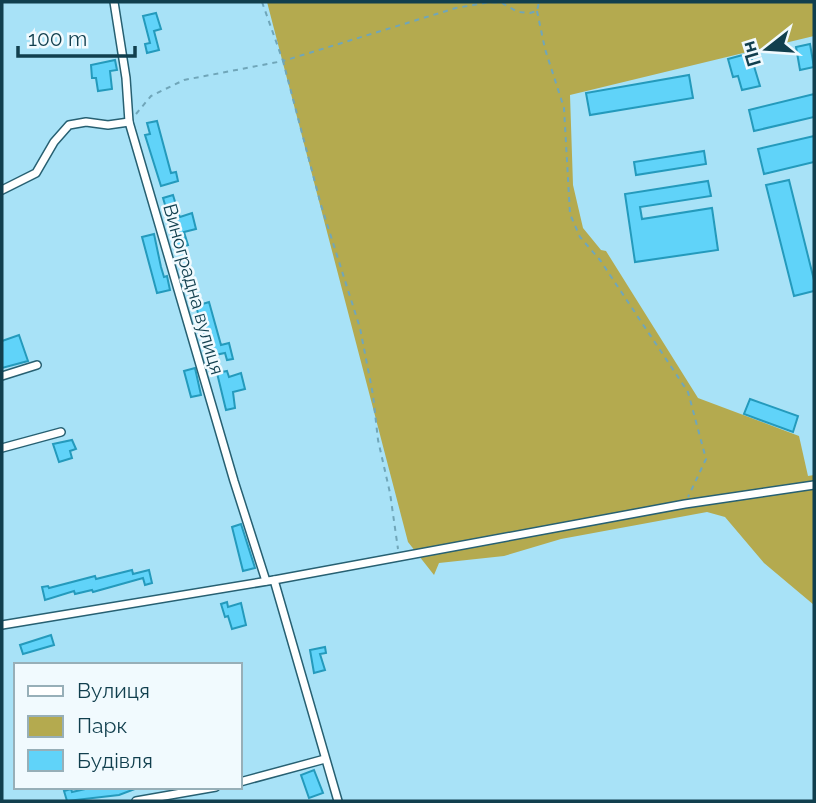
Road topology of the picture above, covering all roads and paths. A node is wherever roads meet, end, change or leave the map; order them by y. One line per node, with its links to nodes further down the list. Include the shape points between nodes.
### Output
1 (114, 2): 7 (street, Виноградна вулиця)
2 (262, 2): 6 (path)
3 (502, 2): 5 (path, via 518,12); 6 (path, via 456,8)
4 (539, 2): 5 (path)
5 (537, 11): 14 (path, via 564,108 570,214 580,237 688,393 706,459)
6 (283, 61): 7 (path, via 184,80 151,96); 15 (path, via 360,328)
7 (129, 122): 8 (street, via 69,125 36,173); 16 (street, Виноградна вулиця, via 234,481)
8 (2, 190)
9 (37, 365): 10 (street)
10 (2, 376)
11 (61, 432): 12 (street)
12 (2, 448)
13 (814, 485): 14 (street)
14 (685, 504): 15 (street)
15 (399, 556): 16 (street)
16 (270, 580): 17 (street); 18 (street, Виноградна вулиця)
17 (2, 625)
18 (325, 759): 19 (street); 22 (street, Виноградна вулиця)
19 (242, 781)
20 (205, 789): 21 (street)
21 (136, 801)
22 (338, 801)

